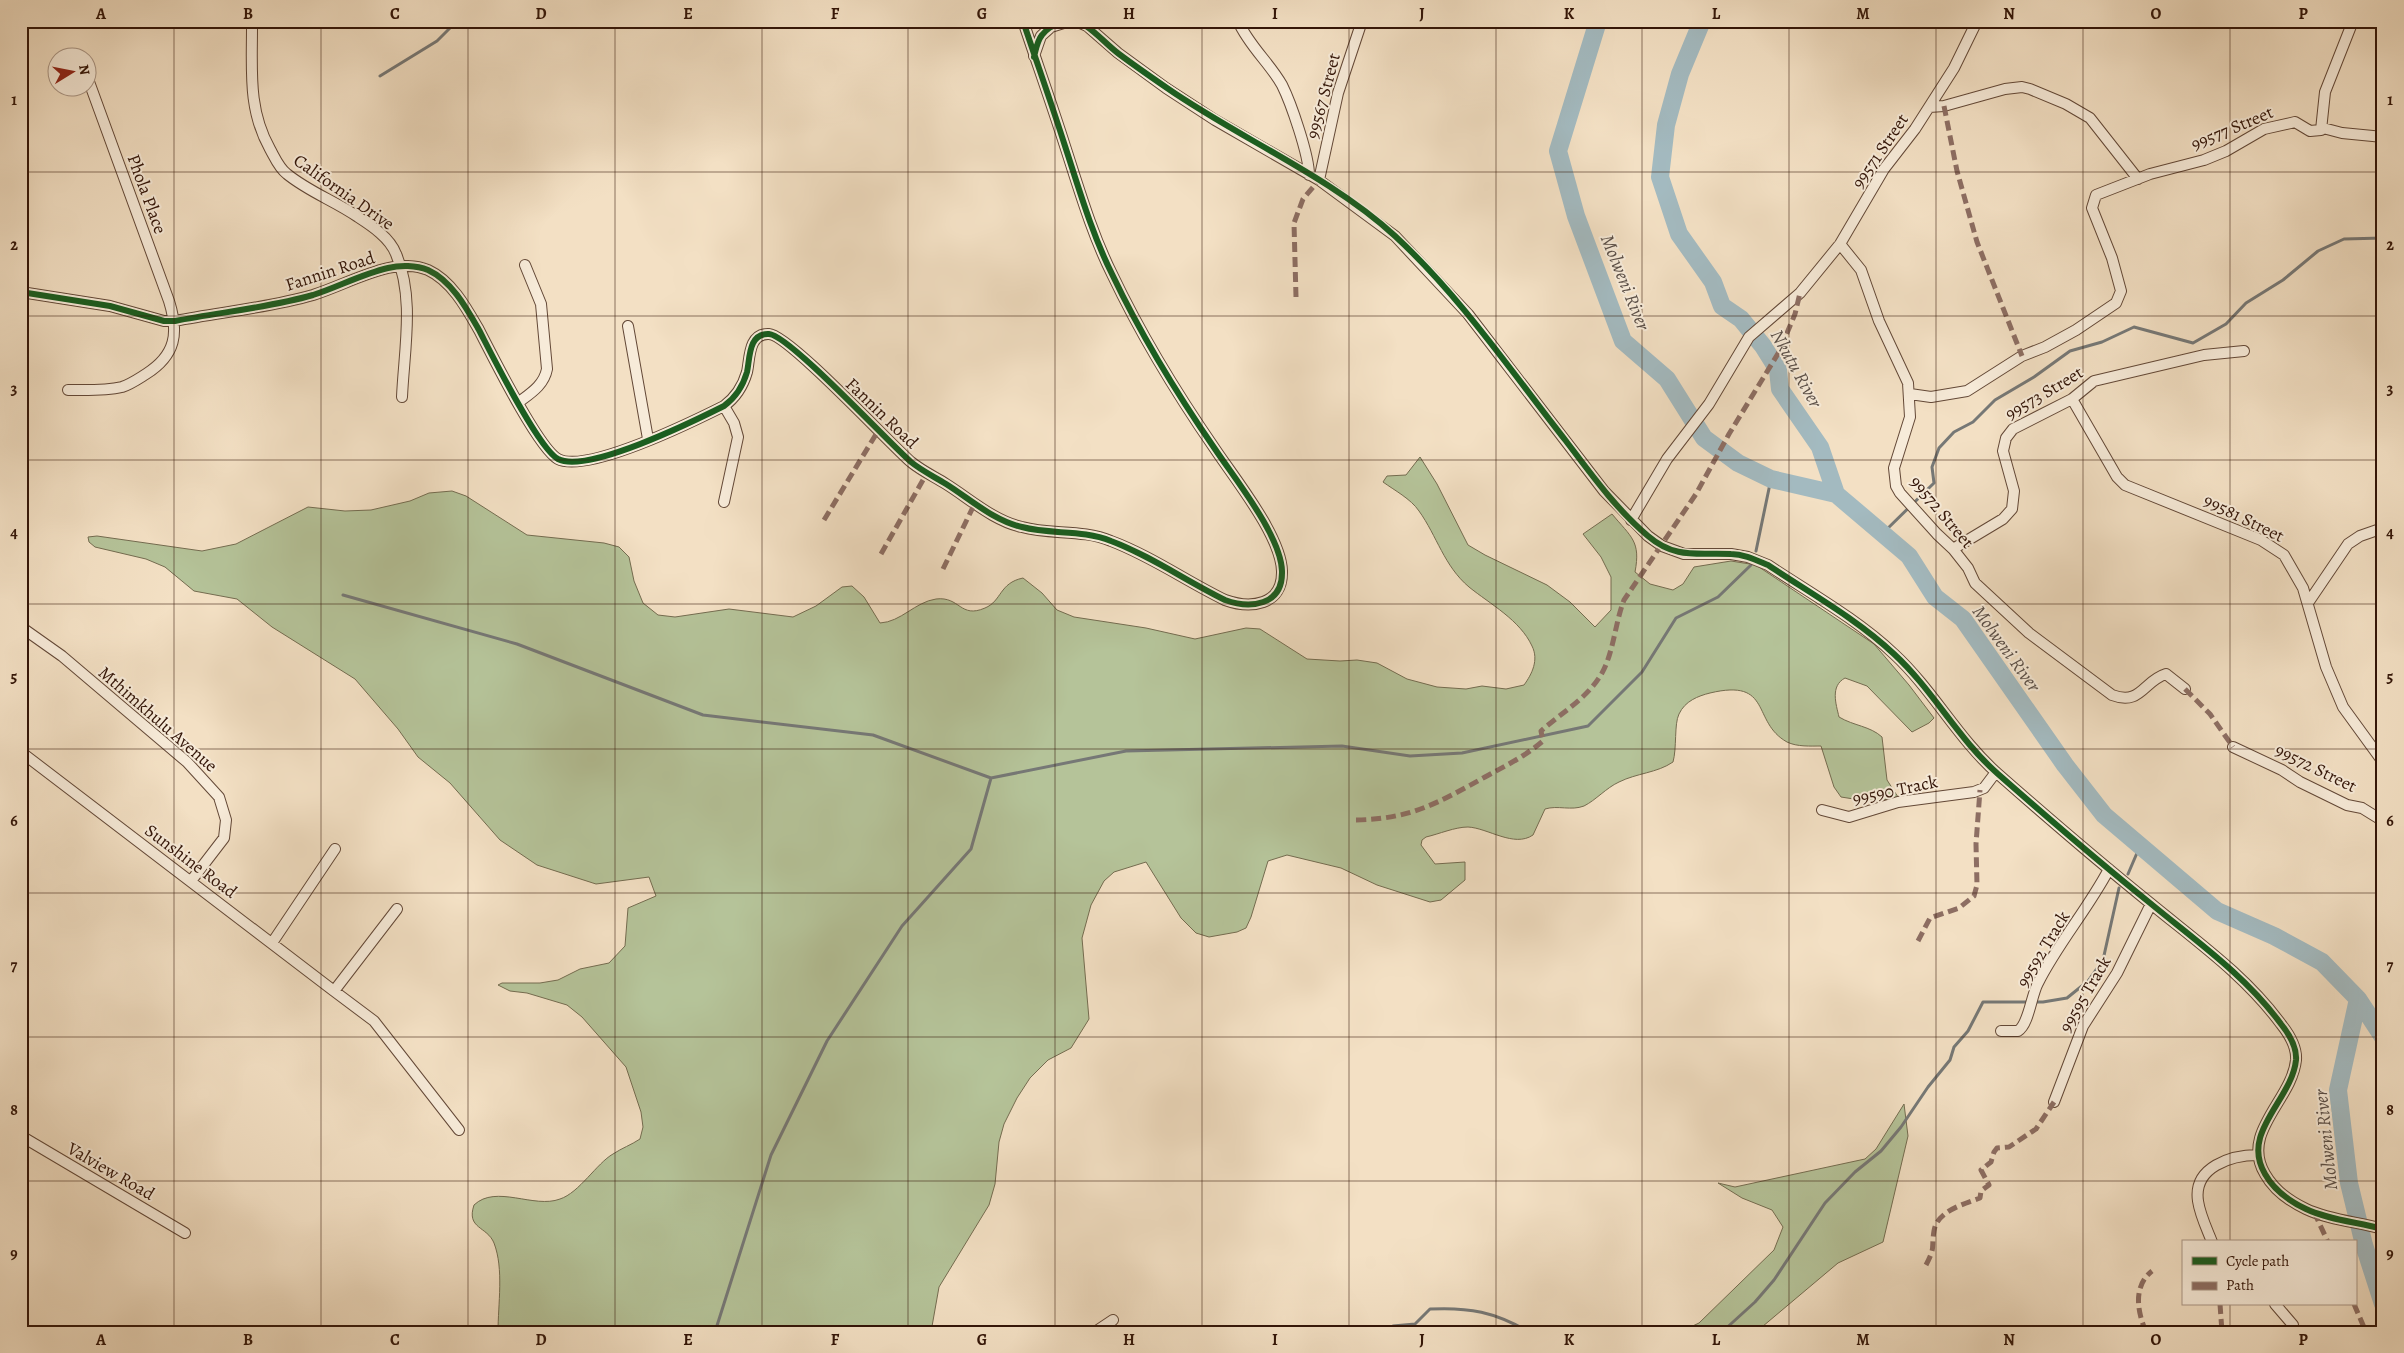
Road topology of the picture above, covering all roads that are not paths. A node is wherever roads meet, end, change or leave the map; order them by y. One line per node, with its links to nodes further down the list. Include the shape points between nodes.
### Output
1 (1023, 21): 7 (street)
2 (1238, 21): 12 (street, 99567 Street, via 1245,37 1282,85)
3 (1362, 21): 14 (street, 99567 Street, via 1338,94)
4 (1977, 21): 9 (street, 99571 Street, via 1954,68)
5 (2353, 21): 10 (street, via 2325,92)
6 (252, 28): 17 (street, California Drive, via 256,118 278,165 305,187 352,213 378,232 394,249)
7 (1034, 57): 12 (street, via 1041,36 1051,27 1078,22 1166,88); 27 (street, Fannin Road, via 1111,273 1174,388 1251,502 1275,547 1281,561 1282,580 1272,597 1262,603 1240,606 1111,541 1081,532 1023,528 1006,521 912,463 804,358 771,334 755,340 739,392)
8 (95, 98): 19 (street, Phola Place)
9 (1928, 108): 13 (street, via 2004,89 2030,89 2090,118); 15 (street, 99571 Street, via 1884,169)
10 (2323, 128): 11 (street, 99577 Street); 13 (street, 99577 Street, via 2310,131 2295,122 2278,124 2254,133 2216,156)
11 (2383, 137)
12 (1309, 174): 14 (street)
13 (2138, 179): 23 (street, 99577 Street, via 2096,196 2092,204 2121,291 2119,298 2107,310 2045,347 2022,356 1967,391 1931,397)
14 (1319, 180): 30 (street, via 1395,236 1462,308 1604,491)
15 (1840, 244): 23 (street, 99572 Street, via 1861,270 1879,322 1905,374); 30 (street, 99571 Street, via 1800,293 1752,333 1695,424 1667,459)
16 (525, 265): 26 (street, via 541,304 547,369 539,387)
17 (400, 266): 19 (street, Fannin Road, via 265,307); 24 (street, California Drive, via 407,306); 26 (street, Fannin Road, via 428,270 451,288 468,310)
18 (21, 292): 19 (street, Fannin Road, via 110,306 157,320)
19 (175, 321): 22 (street, via 175,337 169,351 158,366 136,381 113,388)
20 (628, 326): 28 (street)
21 (2244, 351): 25 (street, 99573 Street, via 2204,355 2104,378 2089,383)
22 (68, 390)
23 (1910, 394): 32 (street, 99572 Street, via 1910,417 1894,468 1896,486 1936,534)
24 (402, 396)
25 (2072, 399): 32 (street, 99573 Street, via 2009,433 2003,451 2014,492 2012,509 2003,519); 33 (street, 99581 Street, via 2117,477 2125,485 2276,549 2290,563)
26 (519, 402): 28 (street, Fannin Road, via 547,449 565,462 590,460)
27 (724, 406): 28 (street, Fannin Road); 29 (street, via 738,437)
28 (648, 439)
29 (724, 502)
30 (1632, 520): 39 (street, via 1662,546 1684,554 1731,554 1768,566 1866,632 1896,656 1961,736)
31 (2383, 528): 33 (street, via 2348,544)
32 (1953, 548): 35 (street, 99572 Street, via 1975,583 2014,620 2112,695 2121,698 2135,696 2166,674)
33 (2308, 603): 38 (street, 99581 Street, via 2326,667 2343,707)
34 (21, 626): 44 (street, Mthimkhulu Avenue, via 62,656 187,762 219,797 226,820 224,838)
35 (2185, 689)
36 (2233, 747): 41 (street, 99572 Street)
37 (21, 752): 44 (street, Sunshine Road)
38 (2383, 762)
39 (1996, 772): 40 (street, 99590 Track, via 1984,788 1974,792 1898,802 1849,817); 43 (street)
40 (1822, 810)
41 (2383, 821)
42 (335, 849): 47 (street)
43 (2109, 869): 45 (street); 49 (street, 99592 Track, via 2038,984 2025,1024 2018,1031)
44 (191, 882): 47 (street, Sunshine Road)
45 (2151, 904): 50 (street, 99595 Track, via 2117,973 2083,1026); 53 (street, via 2226,964 2268,1008 2294,1045 2296,1058 2290,1082 2263,1127)
46 (397, 909): 48 (street)
47 (272, 943): 48 (street, Sunshine Road)
48 (336, 988): 51 (street, Sunshine Road, via 379,1026 391,1046)
49 (2001, 1031)
50 (2054, 1102)
51 (459, 1130)
52 (21, 1136): 55 (street, Valview Road)
53 (2258, 1155): 54 (street, via 2262,1170 2280,1193 2304,1208); 56 (street, via 2231,1157 2203,1177 2197,1200)
54 (2383, 1229)
55 (185, 1232)
56 (2211, 1240)
57 (2277, 1306): 59 (street)
58 (1113, 1320): 60 (street)
59 (2293, 1325)
60 (1095, 1332)

